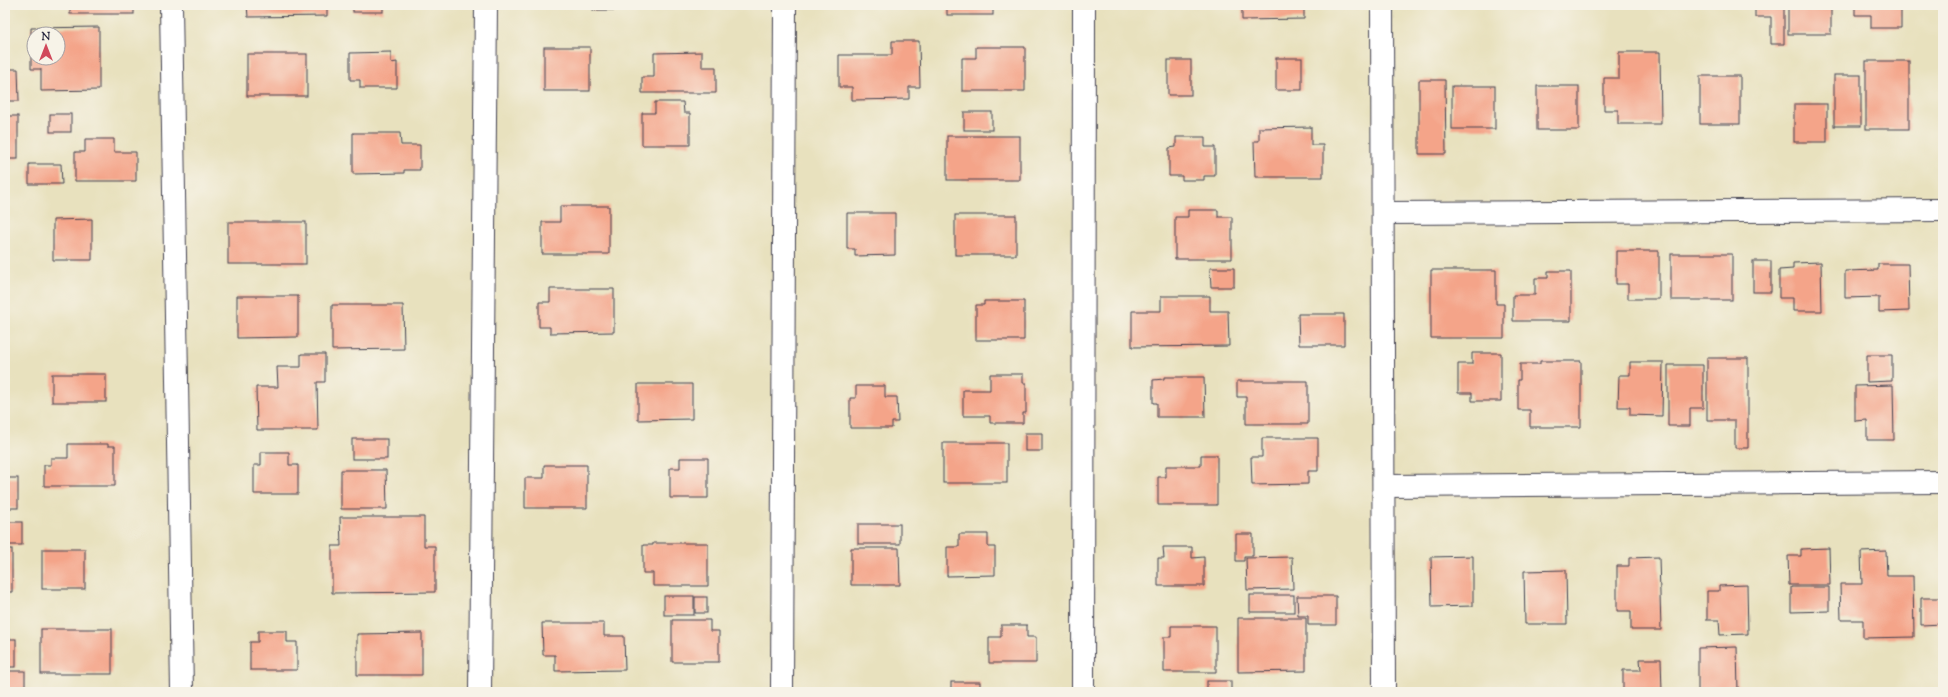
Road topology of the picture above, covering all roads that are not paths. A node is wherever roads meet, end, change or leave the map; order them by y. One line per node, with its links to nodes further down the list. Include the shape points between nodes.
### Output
1 (171, 5): 10 (street)
2 (486, 5): 11 (street)
3 (785, 5): 12 (street)
4 (1084, 5): 13 (street)
5 (1382, 5): 7 (street)
6 (1943, 210): 7 (street)
7 (1383, 213): 9 (street)
8 (1943, 482): 9 (street)
9 (1384, 486): 14 (street)
10 (182, 692)
11 (480, 692)
12 (782, 692)
13 (1083, 692)
14 (1384, 692)

